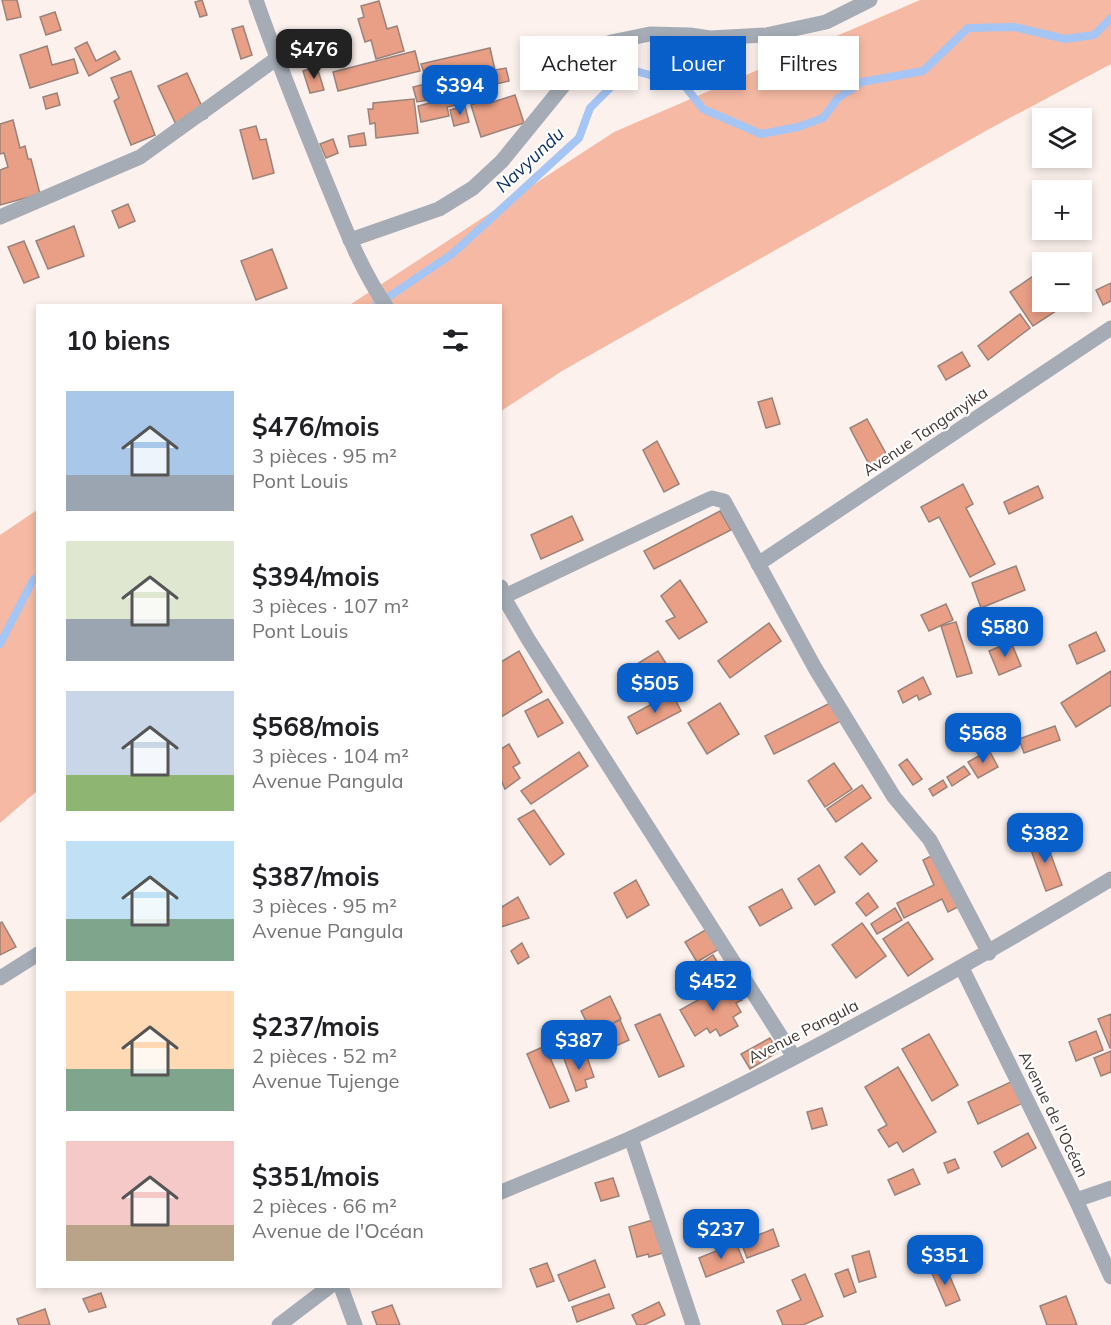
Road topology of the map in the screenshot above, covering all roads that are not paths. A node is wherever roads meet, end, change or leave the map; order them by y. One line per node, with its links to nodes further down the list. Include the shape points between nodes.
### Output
1 (256, 0): 3 (street)
2 (870, 0): 5 (street, via 826,22 766,35 710,38 650,34 611,42 572,75 502,161 473,188 439,210)
3 (276, 59): 4 (street, via 140,157); 5 (street)
4 (0, 217)
5 (350, 240): 6 (street)
6 (385, 304)
7 (1111, 328): 8 (street, Avenue Tanganyika)
8 (758, 564): 9 (street, via 729,506 712,498); 11 (street, via 815,668 894,796 930,840)
9 (502, 594): 15 (street)
10 (1111, 879): 11 (street, Avenue Pangula)
11 (989, 952): 13 (street, Avenue Pangula)
12 (36, 955): 14 (street)
13 (962, 968): 15 (street, Avenue Pangula); 19 (street, Avenue de l'Océan)
14 (0, 978)
15 (794, 1058): 16 (street, Avenue Pangula)
16 (630, 1138): 18 (street, Avenue Pangula); 25 (street)
17 (1111, 1188): 19 (street)
18 (502, 1192)
19 (1076, 1200): 20 (street, Avenue de l'Océan)
20 (1111, 1278)
21 (328, 1288): 23 (street)
22 (341, 1288): 24 (street)
23 (279, 1325)
24 (355, 1325)
25 (693, 1325)

